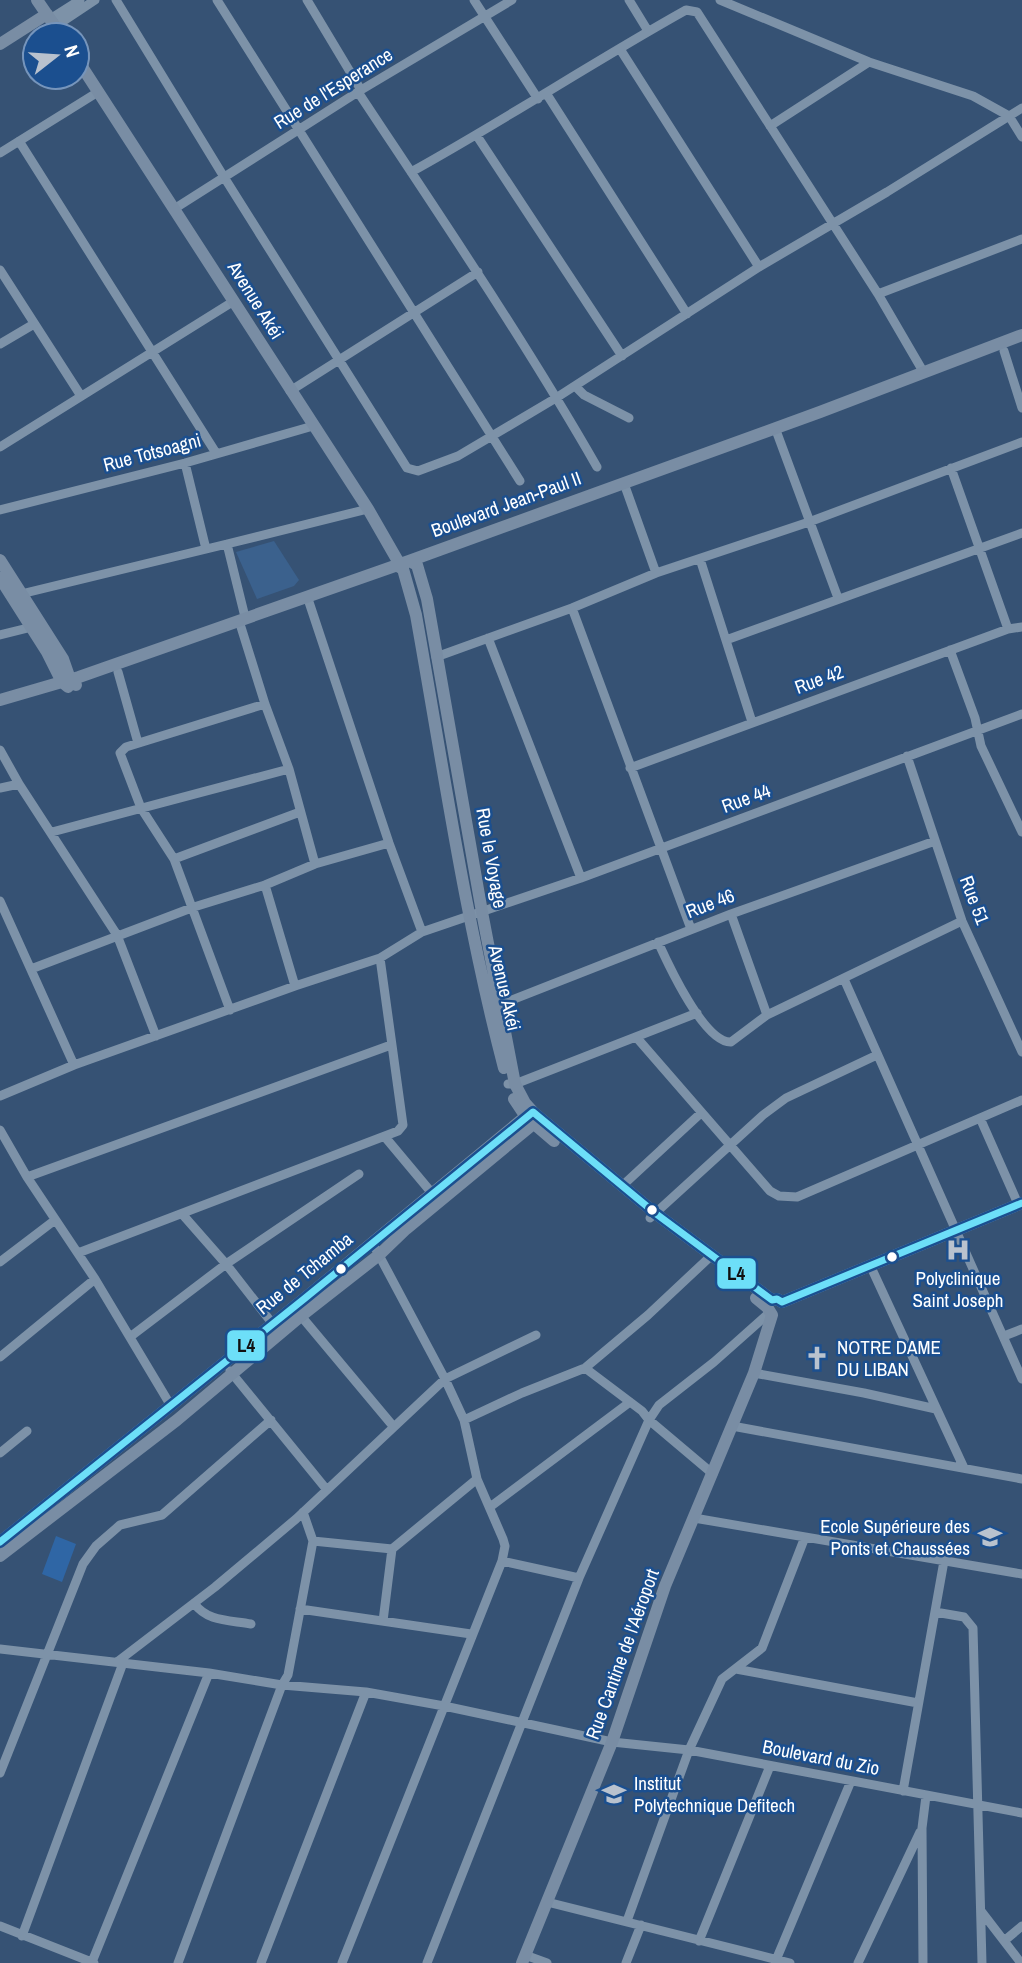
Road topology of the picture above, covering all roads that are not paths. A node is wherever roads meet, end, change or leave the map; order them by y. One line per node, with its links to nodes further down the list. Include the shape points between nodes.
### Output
1 (37, 0): 12 (main road)
2 (80, 0): 13 (street)
3 (95, 0): 14 (street)
4 (116, 0): 33 (street)
5 (217, 0): 27 (street)
6 (307, 0): 21 (street)
7 (474, 0): 11 (street)
8 (512, 0): 11 (street, Rue de l'Esperance)
9 (629, 0): 15 (street)
10 (720, 0): 19 (street)
11 (486, 16): 21 (street, Rue de l'Esperance); 23 (street)
12 (52, 21)
13 (57, 21)
14 (59, 21)
15 (648, 31): 18 (street); 26 (street, via 686,9 698,12)
16 (21, 36): 17 (main road)
17 (0, 44)
18 (620, 49): 23 (street); 37 (street)
19 (869, 62): 25 (street, via 973,96); 26 (street)
20 (91, 81): 22 (main road, Avenue Akéi)
21 (360, 91): 27 (street, Rue de l'Esperance); 32 (street)
22 (98, 92): 30 (street); 34 (main road, Avenue Akéi)
23 (542, 96): 28 (street); 43 (street)
24 (1022, 108): 25 (street)
25 (1009, 116): 29 (street); 35 (street)
26 (770, 126): 35 (street)
27 (299, 130): 33 (street, Rue de l'Esperance); 42 (street)
28 (477, 136): 32 (street); 50 (street)
29 (1022, 137)
30 (19, 141): 31 (street); 48 (street)
31 (0, 153)
32 (411, 172): 39 (street)
33 (224, 177): 34 (street, Rue de l'Esperance); 51 (street)
34 (174, 209): 41 (main road, Avenue Akéi)
35 (832, 224): 37 (street); 40 (street)
36 (1022, 239): 40 (street)
37 (759, 267): 43 (street)
38 (0, 270): 44 (street)
39 (478, 272): 42 (street); 56 (street)
40 (878, 294): 52 (street)
41 (234, 301): 48 (street); 54 (main road, Avenue Akéi)
42 (413, 312): 51 (street); 61 (street)
43 (687, 314): 50 (street)
44 (34, 324): 46 (street); 55 (street)
45 (1022, 335): 52 (main road, Boulevard Jean-Paul II)
46 (0, 344)
47 (1022, 344): 49 (main road, Boulevard Jean-Paul II)
48 (152, 351): 55 (street); 64 (street)
49 (1004, 351): 57 (street); 60 (main road, Boulevard Jean-Paul II)
50 (622, 356): 53 (street)
51 (340, 359): 54 (street); 61 (street, via 407,468 418,471 458,456)
52 (924, 373): 79 (main road, Boulevard Jean-Paul II)
53 (575, 386): 56 (street); 58 (street)
54 (290, 391): 59 (main road, Avenue Akéi)
55 (80, 396): 63 (street)
56 (557, 397): 61 (street); 66 (street)
57 (1022, 408)
58 (629, 418)
59 (313, 426): 64 (street, Rue Totsoagni); 70 (main road, Avenue Akéi)
60 (777, 433): 69 (main road, Boulevard Jean-Paul II); 72 (street)
61 (493, 435): 68 (street)
62 (1022, 442): 67 (street)
63 (0, 447)
64 (216, 453): 65 (street, Rue Totsoagni)
65 (185, 463): 71 (street, Rue Totsoagni); 76 (street)
66 (597, 467)
67 (951, 468): 72 (street); 75 (street)
68 (520, 481)
69 (626, 489): 79 (main road, Boulevard Jean-Paul II); 80 (street)
70 (368, 509): 74 (street); 79 (main road, Avenue Akéi)
71 (0, 510)
72 (809, 522): 77 (street); 83 (street)
73 (1022, 533): 75 (street)
74 (227, 544): 76 (street); 86 (street)
75 (979, 548): 83 (street); 89 (street)
76 (206, 549): 82 (street)
77 (700, 559): 80 (street); 92 (street)
78 (0, 560): 82 (main road)
79 (405, 565): 84 (main road, Boulevard Jean-Paul II); 86 (main road, Boulevard Jean-Paul II); 94 (main road, Rue le Voyage, via 427,599); 124 (main road, Avenue Akéi)
80 (656, 573): 85 (street)
81 (0, 578): 87 (main road)
82 (21, 594): 87 (main road)
83 (838, 598): 92 (street)
84 (309, 602): 86 (main road, Boulevard Jean-Paul II); 116 (street)
85 (572, 608): 91 (street); 107 (street)
86 (243, 622): 96 (main road, Boulevard Jean-Paul II); 97 (main road, Boulevard Jean-Paul II); 99 (street)
87 (36, 626): 90 (street); 95 (main road)
88 (1022, 627): 89 (street, Rue 42)
89 (1007, 629): 93 (street, Rue 42)
90 (0, 635)
91 (488, 638): 94 (street); 120 (street)
92 (726, 640): 102 (street)
93 (950, 650): 102 (street, Rue 42); 103 (street)
94 (436, 657): 124 (main road, Rue le Voyage)
95 (58, 660): 97 (main road); 97 (main road)
96 (118, 672): 97 (main road, Boulevard Jean-Paul II); 104 (street)
97 (68, 682): 98 (main road, Boulevard Jean-Paul II); 100 (main road, Boulevard Jean-Paul II)
98 (0, 700)
99 (265, 704): 104 (street); 108 (street)
100 (0, 708)
101 (1022, 715): 103 (street, Rue 44)
102 (751, 722): 107 (street, Rue 42)
103 (978, 730): 106 (street, Rue 44); 114 (street)
104 (138, 743): 111 (street, via 123,748 120,756)
105 (0, 750): 109 (street)
106 (908, 757): 115 (street, Rue 51); 117 (street, Rue 44)
107 (630, 768): 117 (street)
108 (289, 769): 111 (street); 112 (street)
109 (19, 784): 110 (street); 113 (street)
110 (0, 788)
111 (141, 808): 113 (street); 118 (street)
112 (300, 812): 118 (street); 119 (street)
113 (52, 832): 129 (street)
114 (1022, 832)
115 (935, 841): 125 (street, Rue 46); 126 (street, Rue 51)
116 (389, 843): 119 (street); 128 (street)
117 (661, 848): 120 (street, Rue 44); 127 (street)
118 (174, 859): 123 (street)
119 (315, 864): 121 (street)
120 (581, 878): 124 (street, Rue 44)
121 (265, 885): 123 (street); 134 (street)
122 (0, 901): 132 (street)
123 (194, 907): 129 (street); 136 (street)
124 (475, 913): 128 (street, Rue 44); 135 (main road, Rue le Voyage)
125 (731, 914): 127 (street, Rue 46); 138 (street)
126 (962, 920): 133 (street); 142 (street, Rue 51)
127 (691, 929): 130 (street, Rue 46)
128 (422, 932): 131 (street, Rue 44)
129 (117, 935): 132 (street); 139 (street)
130 (658, 942): 135 (street, Rue 46); 137 (street)
131 (380, 958): 134 (street, Rue 44); 141 (street)
132 (31, 969): 144 (street)
133 (844, 979): 138 (street); 143 (street)
134 (295, 985): 136 (street, Rue 44)
135 (494, 1007): 145 (main road, Rue le Voyage)
136 (230, 1010): 139 (street, Rue 44)
137 (697, 1013): 138 (street, via 725,1042 736,1040); 140 (street)
138 (767, 1015)
139 (156, 1036): 144 (street, Rue 44)
140 (637, 1038): 145 (street); 148 (street)
141 (391, 1045): 153 (street, via 403,1125); 157 (street)
142 (1022, 1052)
143 (877, 1055): 154 (street); 155 (street, via 786,1098)
144 (74, 1065): 146 (street, Rue 44)
145 (512, 1088): 149 (main road); 152 (main road)
146 (0, 1096)
147 (1022, 1100): 150 (street)
148 (701, 1113): 155 (street); 158 (street)
149 (533, 1118): 152 (main road, Rue de Tchamba); 158 (main road); 162 (main road); 167 (main road, Rue de Tchamba)
150 (980, 1118): 154 (street); 160 (street)
151 (0, 1130): 157 (street)
152 (511, 1130): 159 (main road, Rue de Tchamba)
153 (385, 1137): 159 (street); 161 (street)
154 (917, 1145): 155 (street, via 788,1198 770,1191); 164 (street)
155 (729, 1146): 162 (street)
156 (359, 1174): 170 (street)
157 (27, 1177): 163 (street)
158 (622, 1186): 162 (main road)
159 (432, 1192): 165 (main road, Rue de Tchamba)
160 (1020, 1204): 164 (main road)
161 (183, 1215): 166 (street); 170 (street)
162 (652, 1215): 168 (main road)
163 (55, 1220): 166 (street); 169 (street)
164 (954, 1230): 171 (main road); 178 (street)
165 (372, 1242): 167 (street); 175 (main road, Rue de Tchamba)
166 (78, 1253): 172 (street)
167 (379, 1255): 174 (main road, Rue de Tchamba); 184 (street)
168 (709, 1258): 173 (main road); 181 (street)
169 (0, 1262)
170 (226, 1264): 175 (street); 179 (street)
171 (870, 1265): 173 (main road); 188 (street)
172 (94, 1279): 179 (street); 180 (street)
173 (772, 1307): 183 (main road, Rue Cantine de l'Aéroport); 191 (street, via 714,1362 659,1405)
174 (302, 1316): 182 (main road, Rue de Tchamba); 192 (street)
175 (272, 1323): 182 (main road, Rue de Tchamba)
176 (1022, 1329): 178 (street)
177 (536, 1335): 184 (street)
178 (1004, 1336): 185 (street)
179 (130, 1337): 187 (street)
180 (0, 1357)
181 (584, 1368): 186 (street); 190 (street)
182 (229, 1369): 187 (main road, Rue de Tchamba); 189 (street); 206 (main road, Rue de Tchamba, via 138,1451)
183 (754, 1373): 188 (street); 193 (main road, Rue Cantine de l'Aéroport)
184 (445, 1379): 190 (street); 192 (street)
185 (1022, 1379)
186 (630, 1402): 191 (street); 201 (street)
187 (171, 1406): 206 (main road, Rue de Tchamba)
188 (936, 1409): 196 (street)
189 (271, 1420): 200 (street); 219 (street, via 162,1515 120,1525 96,1546 83,1564)
190 (464, 1420): 198 (street)
191 (649, 1420): 197 (street); 211 (street)
192 (393, 1426): 200 (street)
193 (732, 1426): 196 (street); 197 (main road, Rue Cantine de l'Aéroport)
194 (27, 1432): 195 (street)
195 (0, 1453)
196 (964, 1468): 199 (street)
197 (713, 1474): 203 (main road, Rue Cantine de l'Aéroport)
198 (477, 1479): 201 (street); 207 (street)
199 (1022, 1479)
200 (327, 1490): 202 (street)
201 (490, 1507): 208 (street, via 505,1546)
202 (303, 1513): 205 (street); 212 (street)
203 (694, 1518): 204 (street); 228 (main road, Rue Cantine de l'Aéroport, via 665,1586)
204 (805, 1537): 209 (street); 221 (street, via 762,1648)
205 (313, 1541): 207 (street); 213 (street)
206 (2, 1548)
207 (392, 1549): 215 (street)
208 (502, 1561): 211 (street); 217 (street)
209 (944, 1561): 210 (street); 214 (street)
210 (1022, 1574)
211 (579, 1578): 227 (street)
212 (194, 1603): 216 (street, via 209,1617); 220 (street)
213 (300, 1609): 215 (street); 223 (street, via 288,1675)
214 (934, 1612): 225 (street); 235 (street, via 964,1617 973,1628)
215 (383, 1621): 217 (street)
216 (251, 1624)
217 (471, 1634): 226 (street)
218 (0, 1648): 219 (street, Boulevard du Zio)
219 (48, 1655): 220 (street, Boulevard du Zio); 231 (street)
220 (120, 1662): 222 (street, Boulevard du Zio); 244 (street)
221 (736, 1669): 225 (street); 229 (street, via 722,1679)
222 (209, 1673): 223 (street, Boulevard du Zio); 250 (street)
223 (282, 1685): 224 (street, Boulevard du Zio); 251 (street)
224 (366, 1692): 226 (street, Boulevard du Zio); 252 (street)
225 (919, 1703): 233 (street)
226 (444, 1706): 227 (street, Boulevard du Zio); 253 (street)
227 (522, 1722): 228 (street, Boulevard du Zio); 254 (street)
228 (612, 1742): 229 (street, Boulevard du Zio); 238 (main road, Rue Cantine de l'Aéroport)
229 (689, 1750): 230 (street, Boulevard du Zio); 240 (street)
230 (770, 1766): 232 (street, Boulevard du Zio); 245 (street)
231 (0, 1773)
232 (851, 1781): 233 (street, Boulevard du Zio); 249 (street)
233 (903, 1791): 234 (street, Boulevard du Zio)
234 (926, 1796): 235 (street, Boulevard du Zio); 237 (street)
235 (978, 1805): 236 (street, Boulevard du Zio); 239 (street)
236 (1022, 1813)
237 (922, 1828): 258 (street); 259 (street)
238 (547, 1902): 240 (street); 247 (main road, Rue Cantine de l'Aéroport)
239 (981, 1911): 246 (street); 260 (street)
240 (627, 1922): 241 (street)
241 (641, 1925): 245 (street); 256 (street)
242 (0, 1926): 244 (street)
243 (1022, 1926): 246 (street)
244 (22, 1936): 250 (street)
245 (699, 1941): 248 (street)
246 (1004, 1941): 261 (street)
247 (524, 1959): 255 (street)
248 (755, 1959): 249 (street)
249 (776, 1960): 257 (street)
250 (93, 1963)
251 (178, 1963)
252 (261, 1963)
253 (342, 1963)
254 (427, 1963)
255 (547, 1963)
256 (626, 1963)
257 (790, 1963)
258 (858, 1963)
259 (923, 1963)
260 (982, 1963)
261 (1021, 1963)

